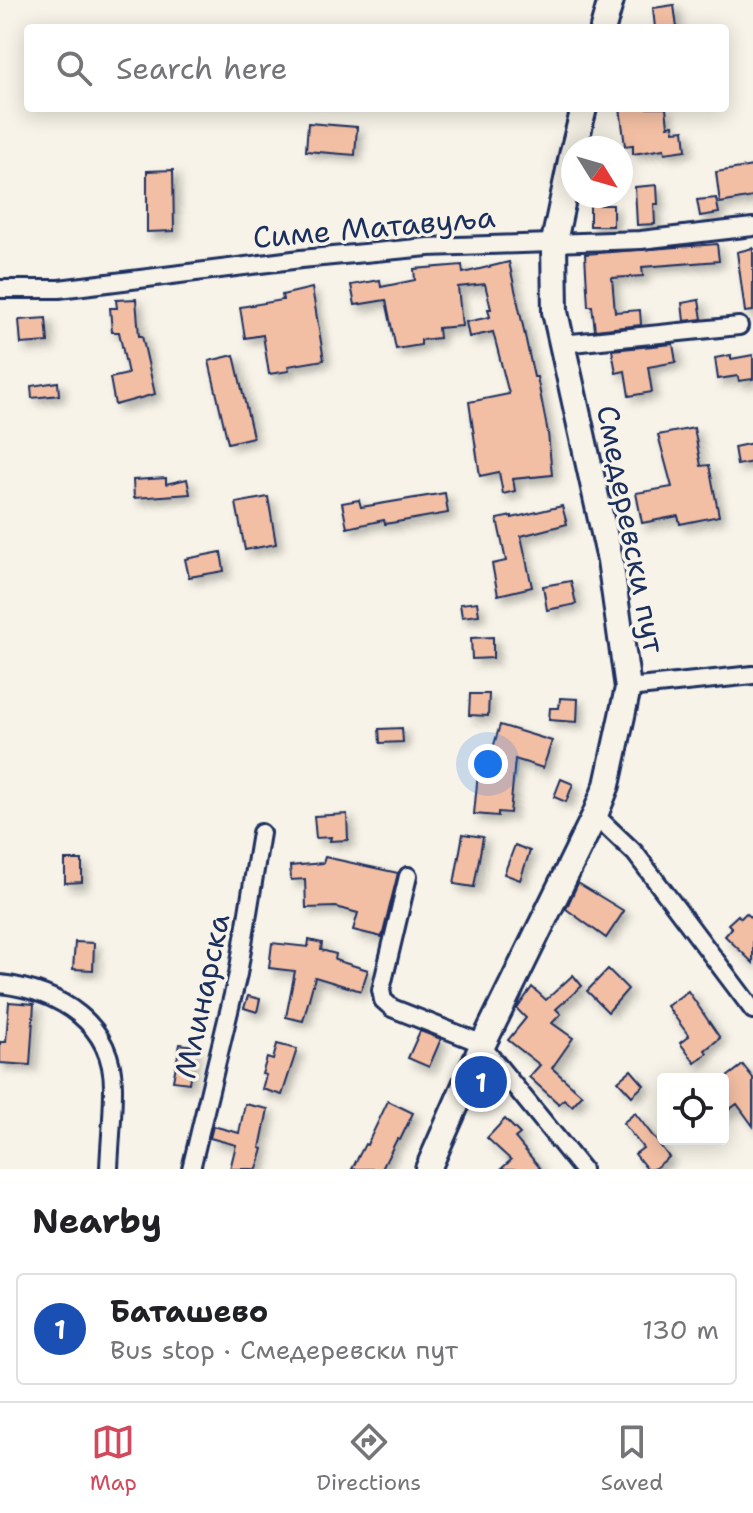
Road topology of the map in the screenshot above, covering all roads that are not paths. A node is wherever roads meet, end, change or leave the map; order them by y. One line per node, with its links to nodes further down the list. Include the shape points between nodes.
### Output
1 (611, 0): 2 (street)
2 (604, 24)
3 (583, 112): 4 (street, Смедеревски пут)
4 (576, 136)
5 (561, 208): 7 (street, Смедеревски пут)
6 (753, 227): 7 (street, Симе Матавуља, via 641,240)
7 (554, 242): 8 (street, Симе Матавуља, via 414,249 59,289); 10 (street, Смедеревски пут, via 555,312)
8 (0, 289)
9 (739, 326): 10 (street)
10 (562, 344): 12 (street, Смедеревски пут, via 610,560)
11 (753, 675): 12 (street)
12 (628, 688): 13 (street, Смедеревски пут)
13 (595, 815): 17 (street, via 635,853); 18 (street, Смедеревски пут)
14 (261, 833): 20 (street, Млинарска, via 238,974)
15 (408, 876): 18 (street, via 383,1000)
16 (0, 984): 19 (street, via 63,1001 102,1038 114,1087)
17 (753, 1010)
18 (482, 1046): 21 (street, Смедеревски пут); 22 (street)
19 (109, 1169)
20 (191, 1169)
21 (428, 1169)
22 (582, 1169)

